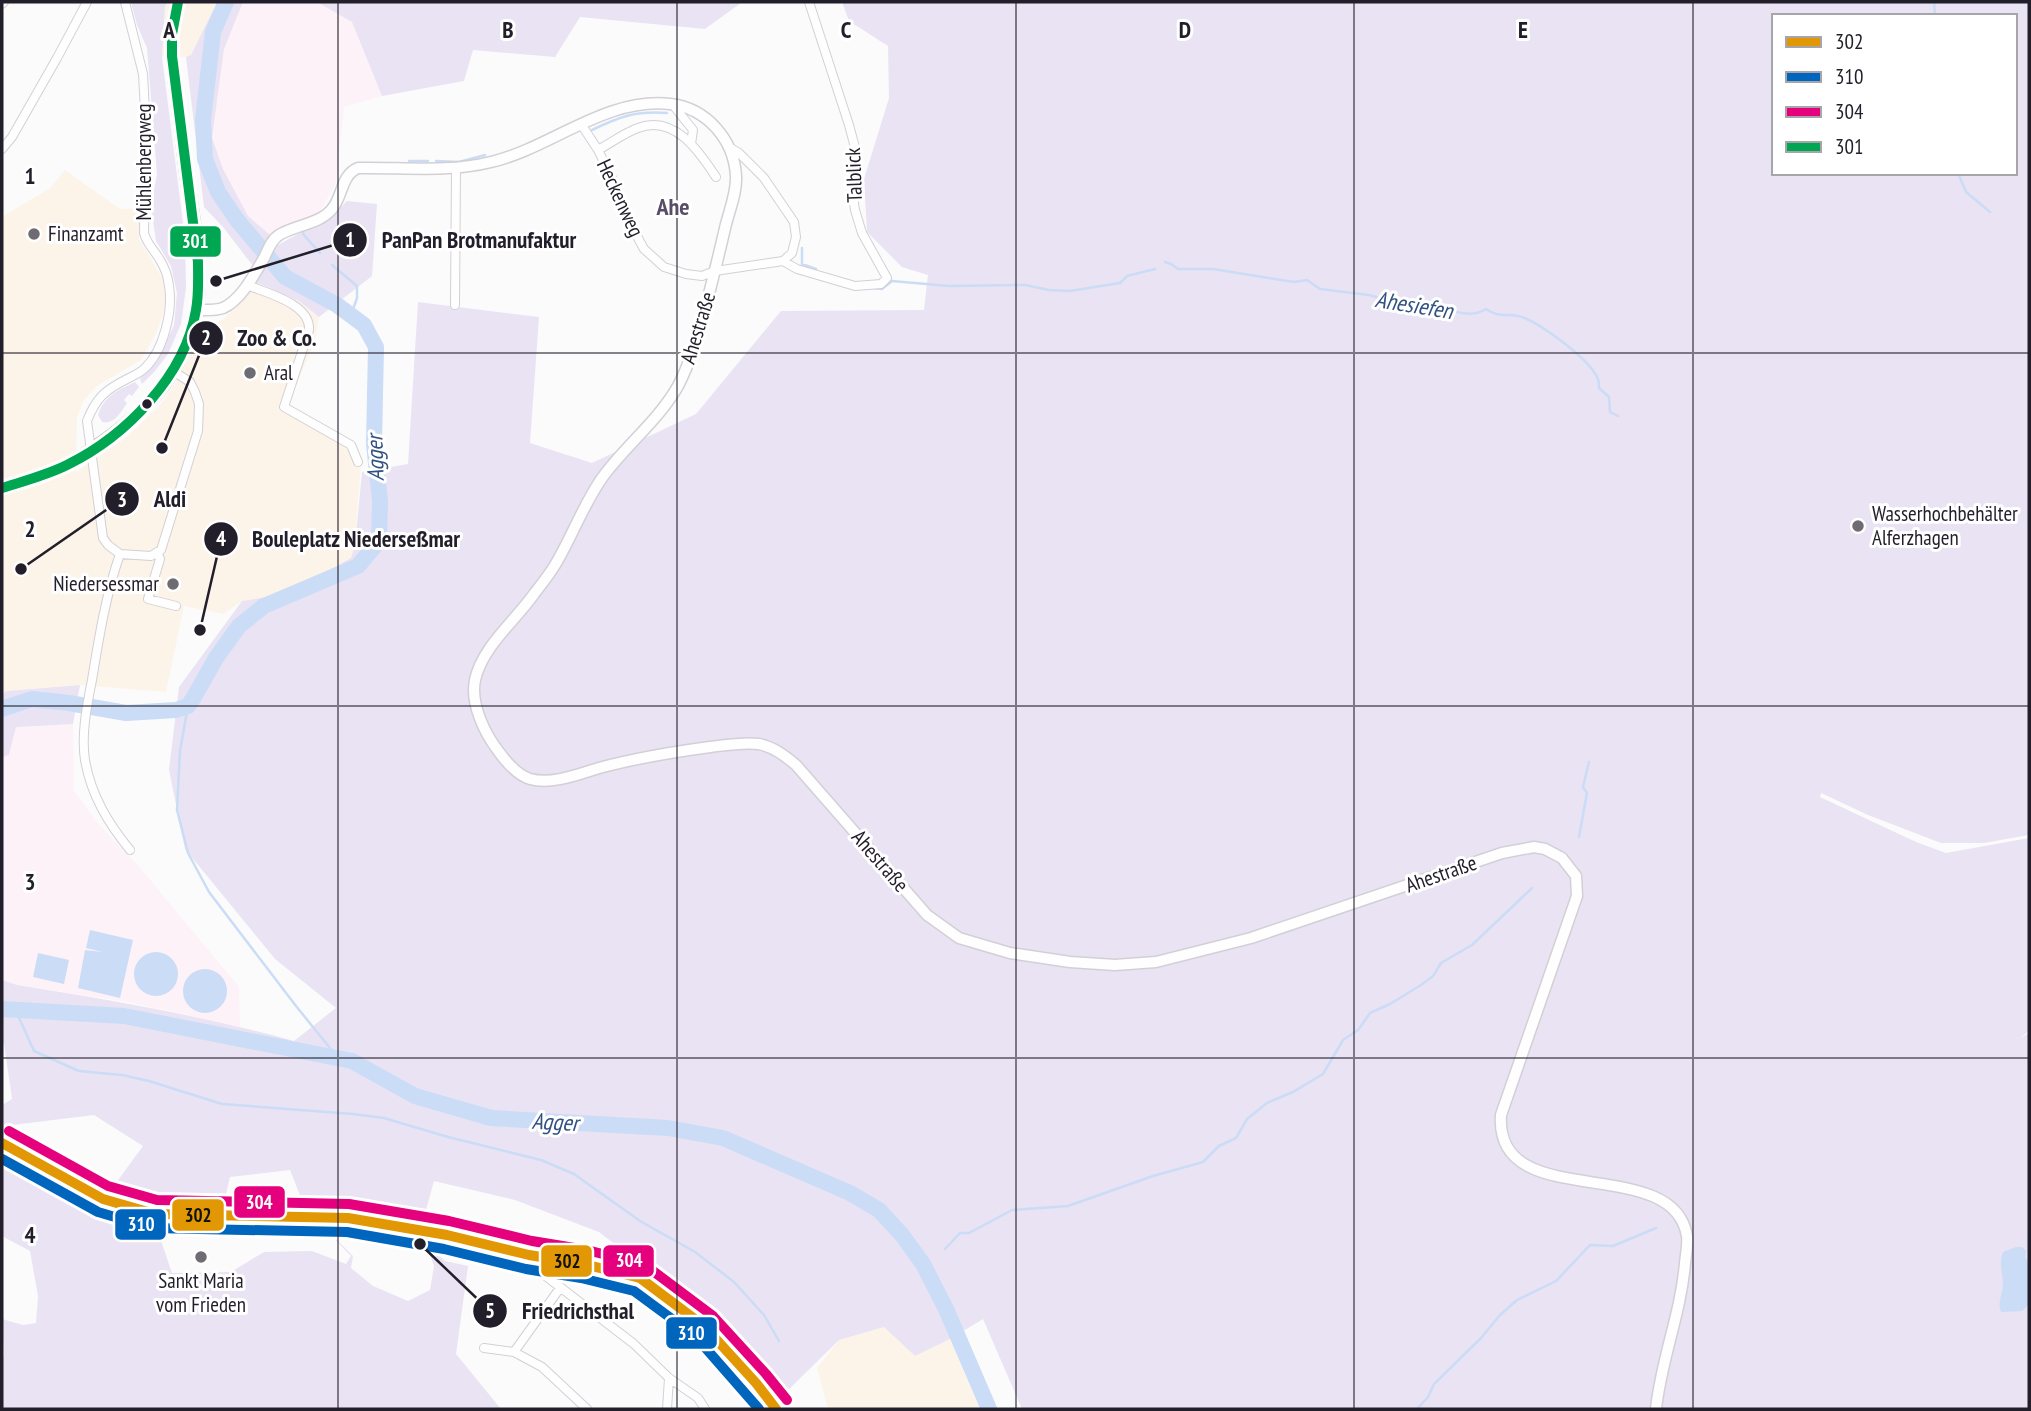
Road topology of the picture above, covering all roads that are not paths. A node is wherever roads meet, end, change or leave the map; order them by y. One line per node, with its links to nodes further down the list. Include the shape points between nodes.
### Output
1 (87, 2): 9 (street)
2 (125, 2): 19 (street, Mühlenbergweg, via 143,74 144,233 166,272 170,306 168,324 146,367 93,405 87,421)
3 (178, 2): 17 (main road, via 173,56 197,257)
4 (809, 2): 13 (street, Talblick, via 857,155 855,210 887,278 881,284 855,286)
5 (673, 105): 6 (main road, Ahestraße, via 634,106); 7 (street, Heckenweg, via 693,130); 8 (main road, Ahestraße, via 710,121)
6 (581, 124): 10 (street, Heckenweg); 11 (main road, Ahestraße, via 530,149)
7 (691, 144): 10 (street, Heckenweg, via 675,130 654,124); 12 (street, Heckenweg)
8 (729, 146): 13 (street, via 764,178 794,222 792,253); 14 (main road, Ahestraße, via 737,179)
9 (2, 149)
10 (598, 150): 14 (street, Heckenweg, via 644,249 664,267 686,274 702,276)
11 (456, 168): 15 (main road, Ahestraße, via 352,171 332,209 279,235); 16 (street)
12 (716, 177)
13 (783, 261): 14 (street, Talblick)
14 (715, 271): 36 (main road, Ahestraße, via 695,345 670,399 603,477 556,564 479,667 474,683 476,704 484,730 505,760 531,779 556,780 640,757 761,744 796,765 927,915 959,938 1010,953 1070,962 1156,962 1251,938 1502,853 1534,847 1562,858 1576,876 1577,896 1500,1127 1506,1145 1522,1164 1564,1178 1649,1195 1681,1219 1687,1237 1684,1273)
15 (247, 285): 17 (main road, Ahestraße, via 221,309); 20 (street, via 304,312 309,330 284,407 351,445)
16 (456, 305)
17 (196, 310): 18 (main road)
18 (173, 371): 19 (main road, via 145,409); 22 (street, via 190,382 200,404 198,432 164,543)
19 (90, 451): 21 (main road, via 67,465); 23 (street, via 103,538)
20 (358, 462)
21 (2, 488)
22 (157, 552): 23 (street, via 151,556); 24 (street, via 160,559 148,599)
23 (120, 554): 25 (street, via 98,641 86,722 86,762 98,804)
24 (176, 606)
25 (130, 850)
26 (2, 1143): 27 (main road, via 103,1199 155,1214 337,1217)
27 (529, 1255): 28 (street, via 529,1262); 35 (main road, via 640,1278 704,1326)
28 (560, 1288): 30 (street); 31 (street, via 634,1344)
29 (484, 1348): 30 (street)
30 (514, 1352): 32 (street, via 542,1367)
31 (669, 1378): 33 (street); 34 (street, via 698,1398)
32 (587, 1409)
33 (667, 1409)
34 (705, 1409)
35 (776, 1409)
36 (1656, 1409)

